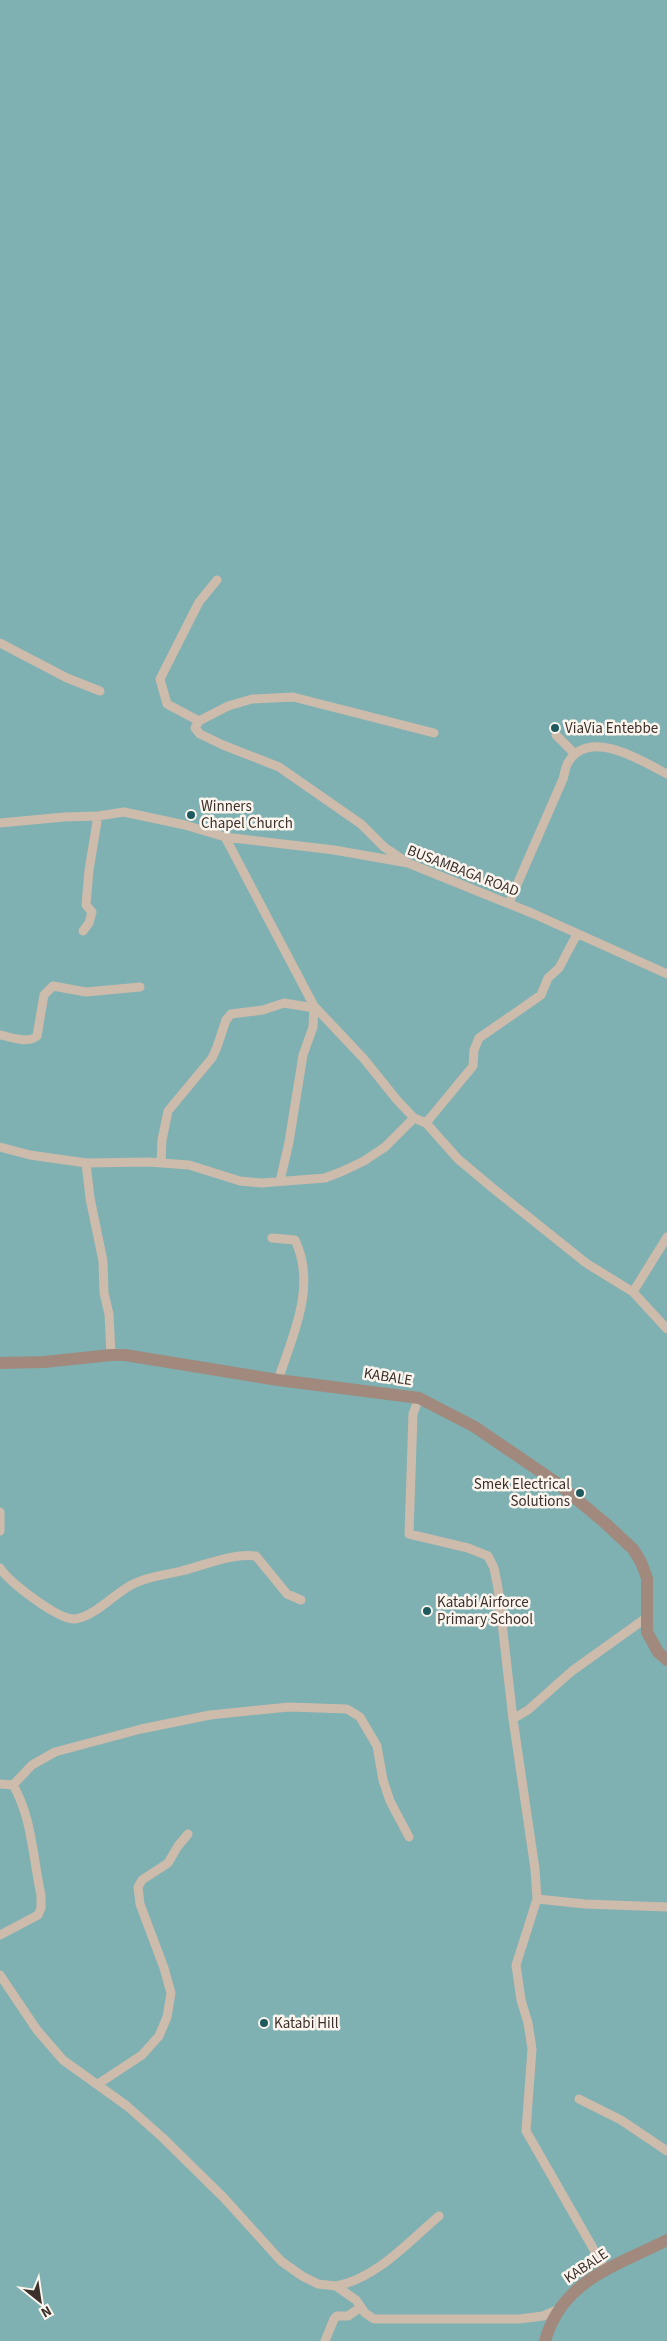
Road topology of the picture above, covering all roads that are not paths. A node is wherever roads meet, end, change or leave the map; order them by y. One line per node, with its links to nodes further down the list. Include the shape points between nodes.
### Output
1 (217, 580): 4 (street, via 199,602 160,679 167,704)
2 (0, 643): 3 (street, via 67,678)
3 (100, 691)
4 (199, 721): 5 (street, via 228,706 252,699 293,697); 12 (street, via 195,728 200,734 279,767 361,824 384,847)
5 (434, 733)
6 (556, 735): 7 (street)
7 (574, 754): 8 (street, via 592,746 613,748); 13 (street, via 567,762 563,779)
8 (667, 774)
9 (98, 816): 10 (street, BUSAMBAGA ROAD); 11 (street, BUSAMBAGA ROAD, via 124,812); 14 (street, via 87,888 86,905 92,912)
10 (0, 823)
11 (226, 837): 12 (street, BUSAMBAGA ROAD); 18 (street)
12 (408, 862): 13 (street, BUSAMBAGA ROAD)
13 (509, 903): 15 (street, BUSAMBAGA ROAD)
14 (83, 931)
15 (577, 934): 16 (street, BUSAMBAGA ROAD); 21 (street, via 559,968 548,978 541,995 479,1038 472,1066)
16 (667, 974)
17 (140, 987): 19 (street, via 86,992 53,986 44,995 37,1036 27,1040)
18 (314, 1007): 20 (street); 24 (street, via 284,1003 263,1010 231,1014 212,1058 168,1111); 25 (street, via 313,1027 303,1055)
19 (0, 1035)
20 (414, 1118): 21 (street); 25 (street, via 385,1147 364,1162 326,1178)
21 (426, 1123): 28 (street, via 458,1159 495,1190 586,1263)
22 (0, 1147): 23 (street)
23 (86, 1163): 24 (street); 30 (street, via 103,1261)
24 (161, 1163): 25 (street, via 189,1165 240,1181)
25 (280, 1181)
26 (272, 1238): 32 (street, via 295,1240 301,1252 305,1280 302,1304)
27 (667, 1238): 28 (street)
28 (633, 1292): 29 (street)
29 (667, 1329)
30 (111, 1355): 31 (street, KABALE); 32 (street, KABALE, via 155,1358)
31 (0, 1363)
32 (278, 1380): 33 (street, KABALE)
33 (418, 1398): 38 (street, KABALE, via 475,1427 557,1483 633,1549 647,1578); 40 (street, via 413,1414 409,1534 488,1556 498,1588)
34 (0, 1512): 35 (street)
35 (0, 1531)
36 (0, 1568): 37 (street, via 61,1617 72,1619 87,1615 134,1583 158,1574 244,1555 256,1556 287,1594)
37 (301, 1600)
38 (646, 1618): 39 (street, KABALE, via 647,1632 658,1652); 40 (street, via 572,1671)
39 (667, 1660)
40 (513, 1720): 45 (street)
41 (0, 1784): 42 (street)
42 (13, 1784): 44 (street, via 32,1765 55,1752 141,1729 210,1715 289,1707 347,1709 360,1717 377,1746 390,1801); 47 (street, via 22,1799 41,1908 38,1916)
43 (188, 1834): 49 (street, via 168,1863 142,1880 138,1887 140,1904 171,1993 166,2019 159,2036 142,2055)
44 (409, 1837)
45 (537, 1899): 46 (street); 54 (street, via 516,1965 532,2049 526,2131)
46 (667, 1907)
47 (0, 1935)
48 (0, 1975): 49 (street, via 37,2030 64,2060)
49 (98, 2084): 55 (street, via 177,2151 281,2262 318,2284)
50 (579, 2099): 51 (street, via 621,2120)
51 (667, 2151)
52 (439, 2216): 55 (street, via 394,2256 353,2282)
53 (667, 2240): 54 (street, KABALE)
54 (605, 2269): 57 (street, KABALE, via 566,2299)
55 (336, 2286): 56 (street)
56 (361, 2307): 57 (street, via 374,2319 403,2321 520,2319 543,2316); 58 (street, via 348,2316 337,2316)
57 (557, 2310): 59 (street, KABALE)
58 (325, 2341)
59 (545, 2341)

